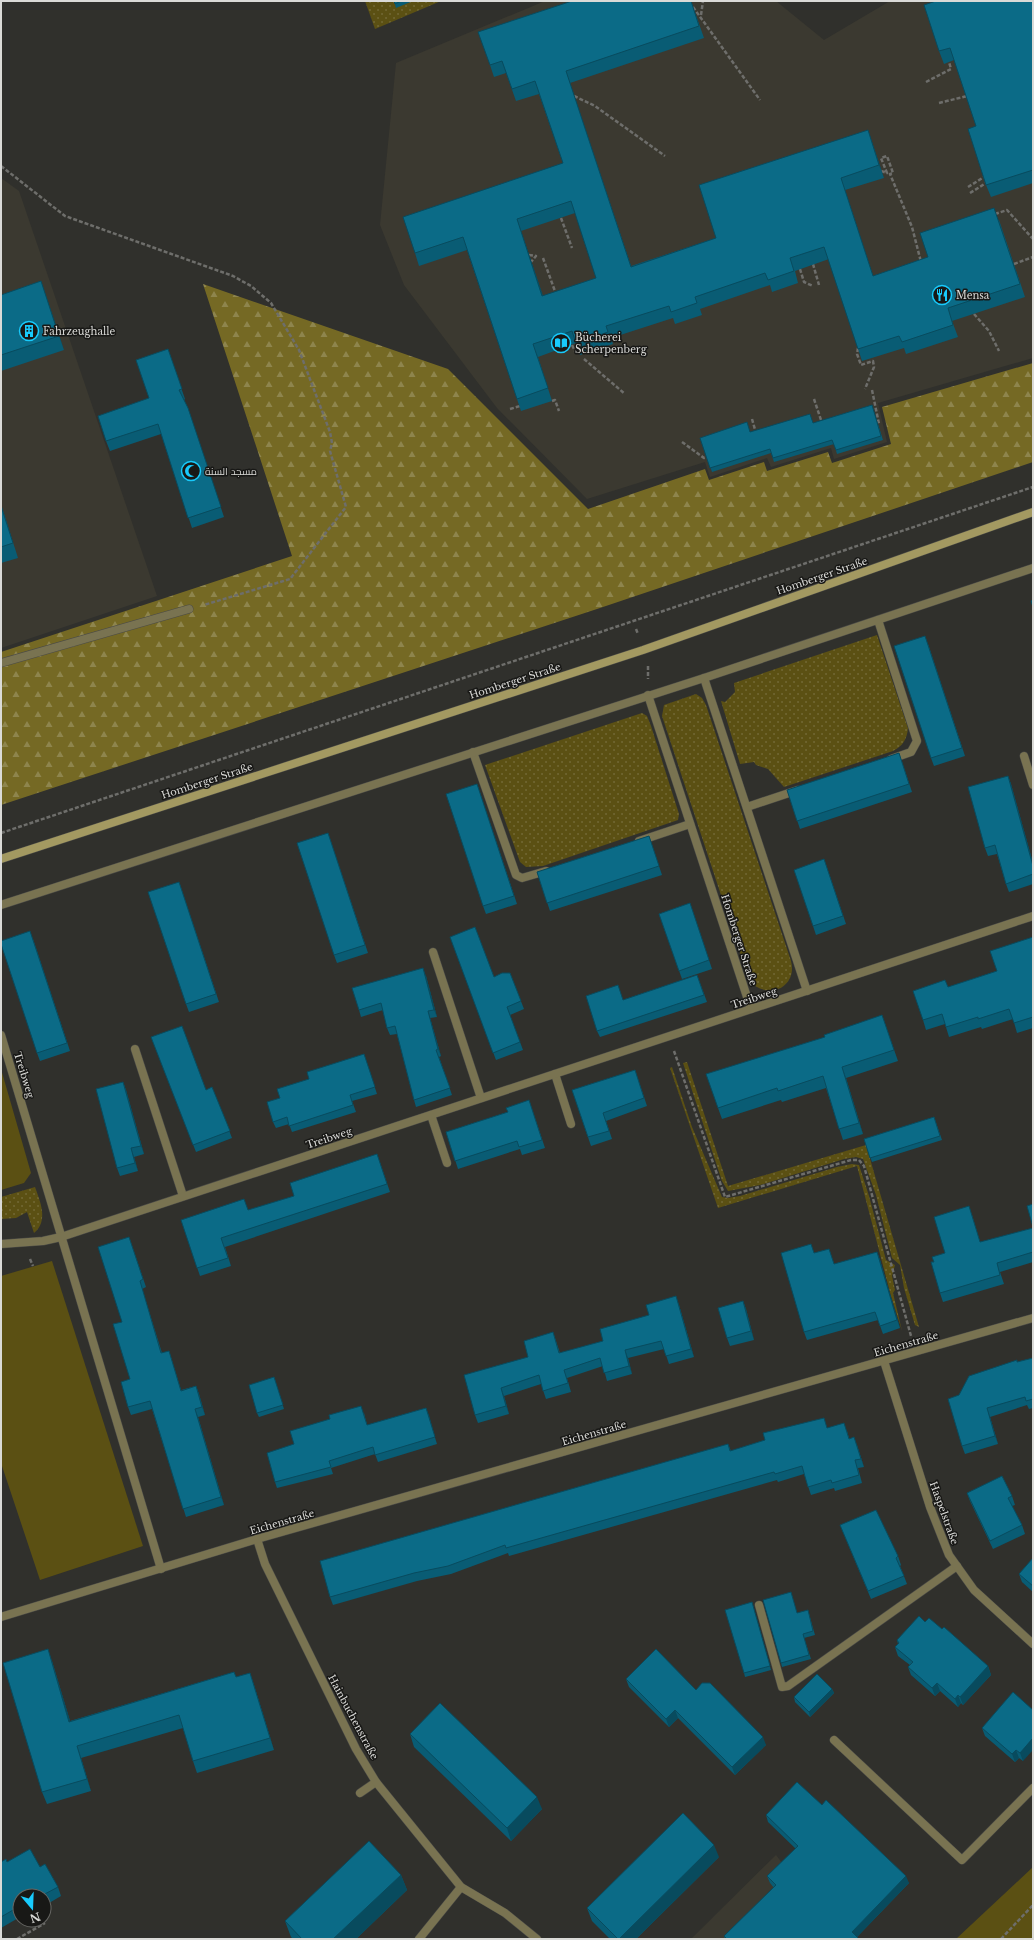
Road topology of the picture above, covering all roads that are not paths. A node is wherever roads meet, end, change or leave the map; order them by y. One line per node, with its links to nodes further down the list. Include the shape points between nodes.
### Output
1 (1033, 512): 16 (main road, Homberger Straße, via 643,650)
2 (1033, 568): 4 (street)
3 (189, 610): 5 (street)
4 (878, 620): 6 (street); 10 (street, via 917,741 911,752)
5 (1, 662)
6 (704, 678): 7 (street); 13 (street)
7 (648, 695): 8 (street); 14 (street, Homberger Straße)
8 (473, 752): 17 (street, via 516,876 522,878); 18 (street)
9 (1024, 756): 11 (street)
10 (882, 762)
11 (1033, 785)
12 (808, 787): 13 (street)
13 (747, 807): 21 (street)
14 (690, 824): 15 (street); 22 (street, Homberger Straße)
15 (633, 843)
16 (1, 859)
17 (552, 869)
18 (1, 905)
19 (1033, 916): 21 (street, Treibweg)
20 (433, 952): 26 (street)
21 (807, 991): 22 (street, Treibweg)
22 (751, 1009): 25 (street, Treibweg)
23 (1, 1035): 31 (street, Treibweg)
24 (135, 1049): 30 (street)
25 (555, 1074): 26 (street, Treibweg); 28 (street)
26 (481, 1098): 27 (street, Treibweg)
27 (431, 1114): 29 (street); 30 (street, Treibweg)
28 (571, 1124)
29 (447, 1163)
30 (183, 1196): 31 (street, Treibweg)
31 (61, 1237): 32 (street, Treibweg); 37 (street, Treibweg)
32 (1, 1244)
33 (1033, 1318): 34 (street, Eichenstraße)
34 (884, 1361): 35 (street, Eichenstraße); 36 (street, Haspelstraße, via 930,1507 948,1555)
35 (257, 1539): 37 (street, Eichenstraße); 42 (street, Hainbuchenstraße, via 265,1564 356,1749)
36 (957, 1566): 38 (street, via 788,1686 782,1687); 40 (street, Haspelstraße, via 974,1590)
37 (161, 1569): 39 (street, Eichenstraße)
38 (759, 1605)
39 (1, 1617)
40 (1033, 1644)
41 (834, 1740): 43 (street, via 962,1860)
42 (376, 1782): 44 (street); 45 (street, Hainbuchenstraße)
43 (1033, 1788)
44 (360, 1793)
45 (461, 1886): 46 (street); 47 (street, Hainbuchenstraße, via 505,1913)
46 (419, 1939)
47 (537, 1939)

